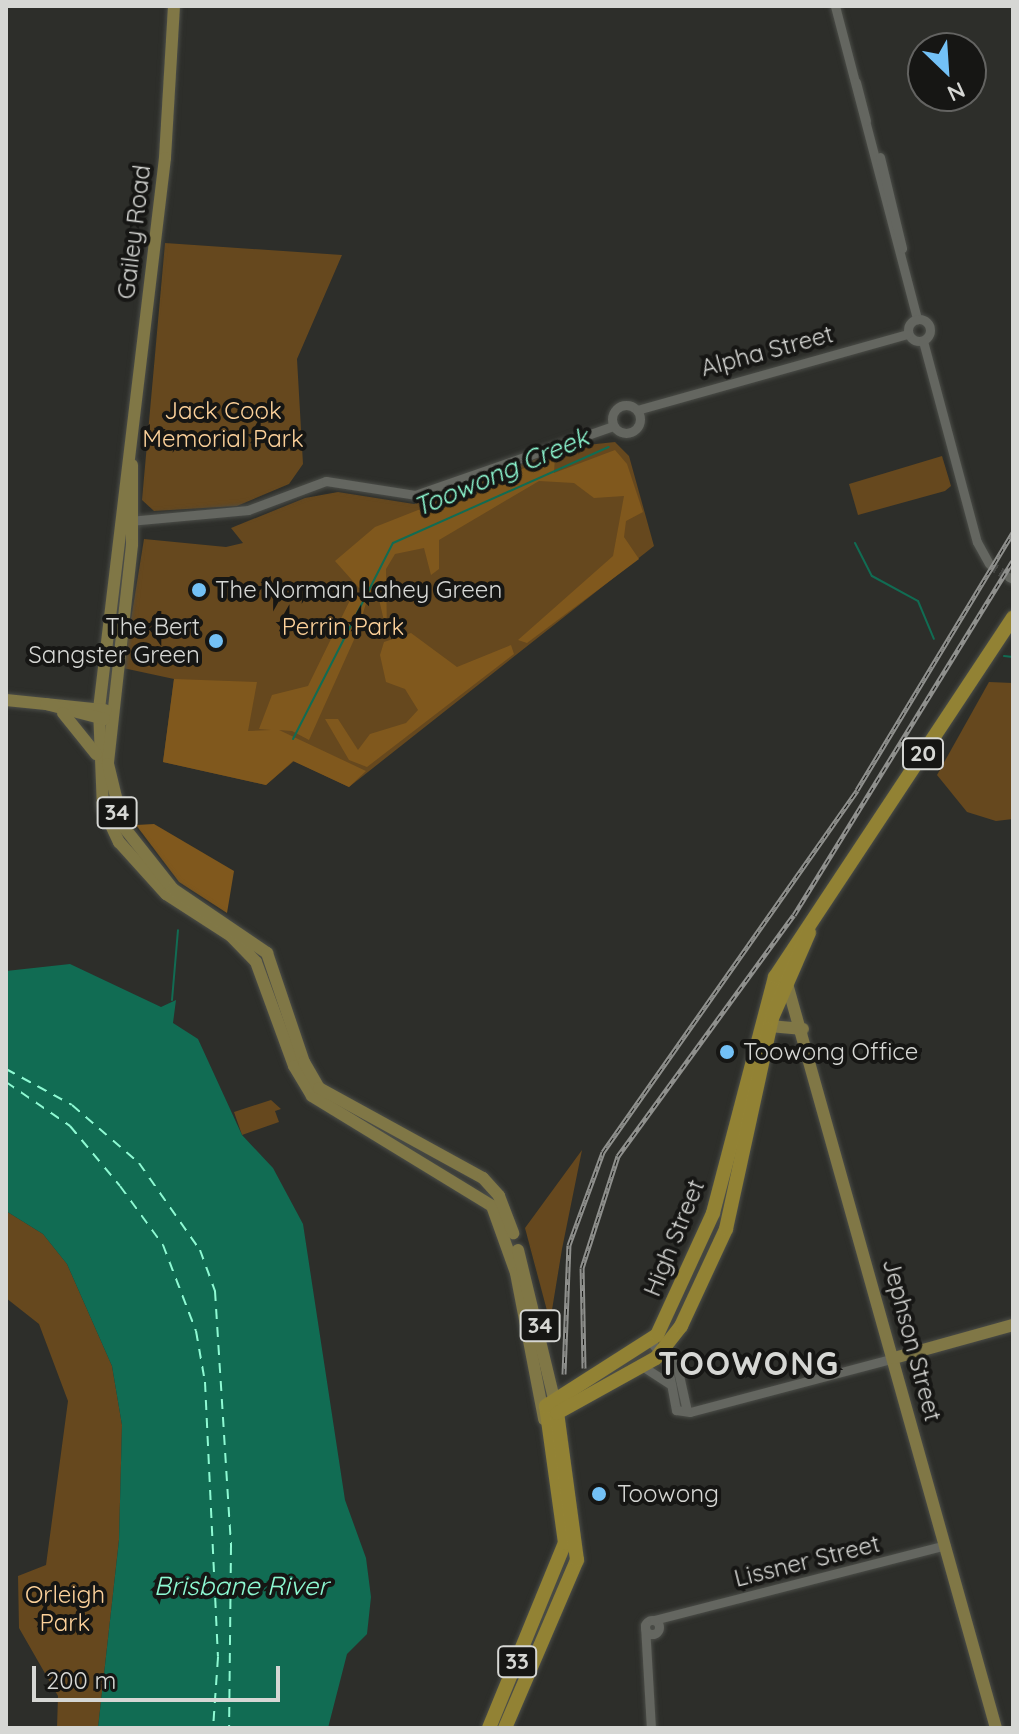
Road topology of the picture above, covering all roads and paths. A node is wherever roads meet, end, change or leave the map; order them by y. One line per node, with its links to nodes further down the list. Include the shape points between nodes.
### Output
1 (174, 6): 8 (main road, Gailey Road)
2 (835, 6): 3 (street)
3 (917, 319): 4 (street); 5 (street, via 930,328)
4 (908, 334): 5 (street); 6 (street, Alpha Street)
5 (923, 341): 9 (street, via 977,542)
6 (637, 410): 7 (street, via 619,406); 7 (street, via 633,431)
7 (613, 426): 8 (street, via 415,495 319,481 248,510)
8 (128, 521): 11 (main road, Gailey Road); 14 (main road, Gailey Road)
9 (989, 564)
10 (1013, 618): 16 (highway, 20)
11 (101, 688): 13 (main road); 14 (main road, Gailey Road)
12 (6, 700): 13 (main road)
13 (66, 707): 14 (main road); 15 (main road, 34)
14 (105, 715): 15 (main road, Gailey Road); 24 (main road, Gailey Road / 34, via 117,813 167,883 267,953 304,1062 325,1093 493,1188 507,1214)
15 (98, 757): 24 (main road, Gailey Road / 34, via 108,824 153,881 256,962 294,1066 312,1096 348,1125 464,1183 487,1200 503,1227)
16 (783, 973): 17 (highway, High Street); 18 (main road, Jephson Street); 20 (highway, High Street, via 713,1213)
17 (770, 1026): 18 (main road); 20 (highway, High Street, via 726,1229)
18 (803, 1029): 21 (main road, Jephson Street)
19 (1013, 1325): 21 (main road)
20 (659, 1345): 22 (highway); 23 (street); 24 (highway); 25 (street)
21 (894, 1358): 25 (street); 26 (main road, Jephson Street)
22 (642, 1366): 23 (street, via 660,1371); 24 (highway, via 573,1403)
23 (675, 1391): 25 (street)
24 (549, 1405): 27 (highway, 33, via 565,1535 546,1595); 28 (highway, 33, via 579,1548)
25 (681, 1411)
26 (946, 1545): 29 (street, Lissner Street, via 653,1627 645,1657); 30 (main road, Jephson Street)
27 (489, 1728)
28 (505, 1728)
29 (651, 1728)
30 (996, 1728)

